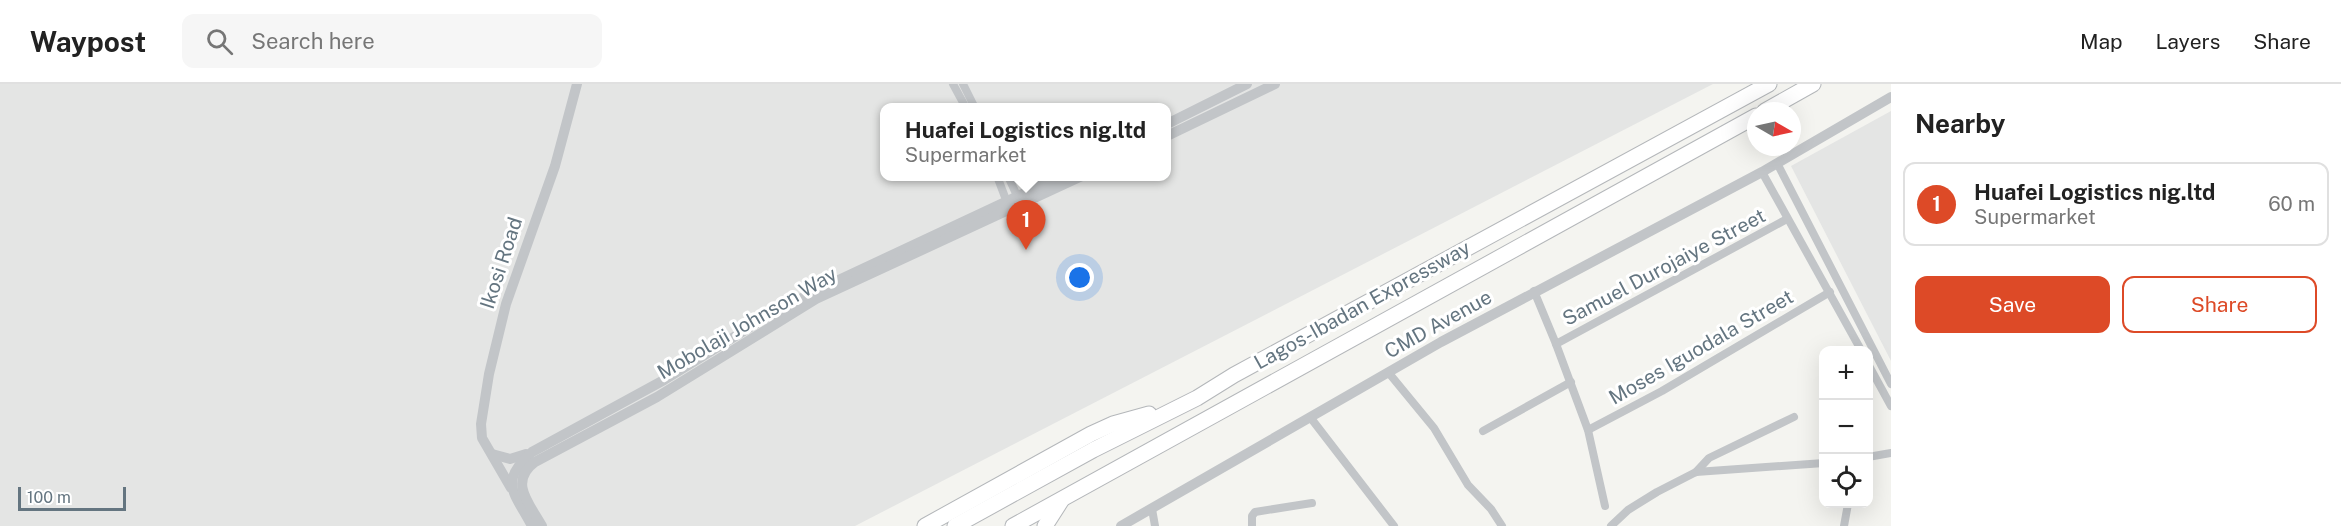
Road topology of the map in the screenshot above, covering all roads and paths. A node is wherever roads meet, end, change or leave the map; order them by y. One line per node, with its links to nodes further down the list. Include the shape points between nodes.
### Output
1 (577, 84): 40 (street, Ikosi Road, via 555,166 498,334 481,424 482,438)
2 (953, 84): 10 (street)
3 (963, 84): 11 (street)
4 (1247, 84): 13 (street)
5 (1275, 84): 14 (street)
6 (1769, 84): 33 (highway, Lagos-Ibadan Expressway)
7 (1813, 84): 9 (highway)
8 (1891, 97): 15 (street, CMD Avenue)
9 (1781, 102)
10 (963, 103)
11 (972, 103)
12 (1747, 121): 36 (highway, Lagos-Ibadan Expressway)
13 (1171, 122)
14 (1171, 134)
15 (1777, 163): 16 (street, CMD Avenue); 31 (street)
16 (1762, 172): 23 (street); 24 (street, CMD Avenue)
17 (999, 181): 22 (street)
18 (1010, 181): 21 (street)
19 (1054, 181): 21 (street, Mobolaji Johnson Way)
20 (1073, 181): 21 (street, Mobolaji Johnson Way)
21 (1020, 202): 22 (street, Mobolaji Johnson Way)
22 (1009, 207): 43 (street, Mobolaji Johnson Way, via 816,299 665,392 545,456); 43 (street, Mobolaji Johnson Way, via 813,292 532,452)
23 (1787, 219): 25 (street); 26 (street, Samuel Durojaiye Street)
24 (1534, 291): 26 (street); 28 (street, CMD Avenue)
25 (1830, 292): 27 (street); 37 (street, Moses Iguodala Street)
26 (1556, 344): 30 (street)
27 (1858, 346)
28 (1388, 372): 34 (street, CMD Avenue); 61 (street, via 1434,428 1468,485)
29 (1873, 372): 32 (street)
30 (1571, 382): 37 (street); 38 (street)
31 (1891, 384)
32 (1891, 406)
33 (1176, 408): 36 (highway); 53 (highway, via 1113,424 1091,434); 54 (highway, Lagos-Ibadan Expressway)
34 (1310, 417): 49 (street, CMD Avenue); 60 (street)
35 (1794, 417): 44 (street, via 1709,458)
36 (1193, 426): 46 (highway, Lagos-Ibadan Expressway)
37 (1588, 430): 48 (street)
38 (1483, 431)
39 (1891, 453): 41 (street)
40 (492, 454): 43 (street); 45 (street, Ikosi Road)
41 (1873, 456)
42 (1819, 463): 44 (street)
43 (518, 464): 45 (street, via 522,476)
44 (1696, 472): 62 (street, via 1650,496)
45 (514, 485): 51 (street, via 516,498); 52 (street)
46 (1069, 494): 55 (highway, Lagos-Ibadan Expressway); 56 (highway)
47 (1312, 503): 59 (street, via 1255,512)
48 (1605, 506)
49 (1152, 508): 57 (street, CMD Avenue); 58 (street)
50 (1847, 508): 63 (street)
51 (532, 526)
52 (542, 526)
53 (925, 526)
54 (955, 526)
55 (1013, 526)
56 (1045, 526)
57 (1121, 526)
58 (1155, 526)
59 (1252, 526)
60 (1394, 526)
61 (1502, 526)
62 (1611, 526)
63 (1844, 526)

